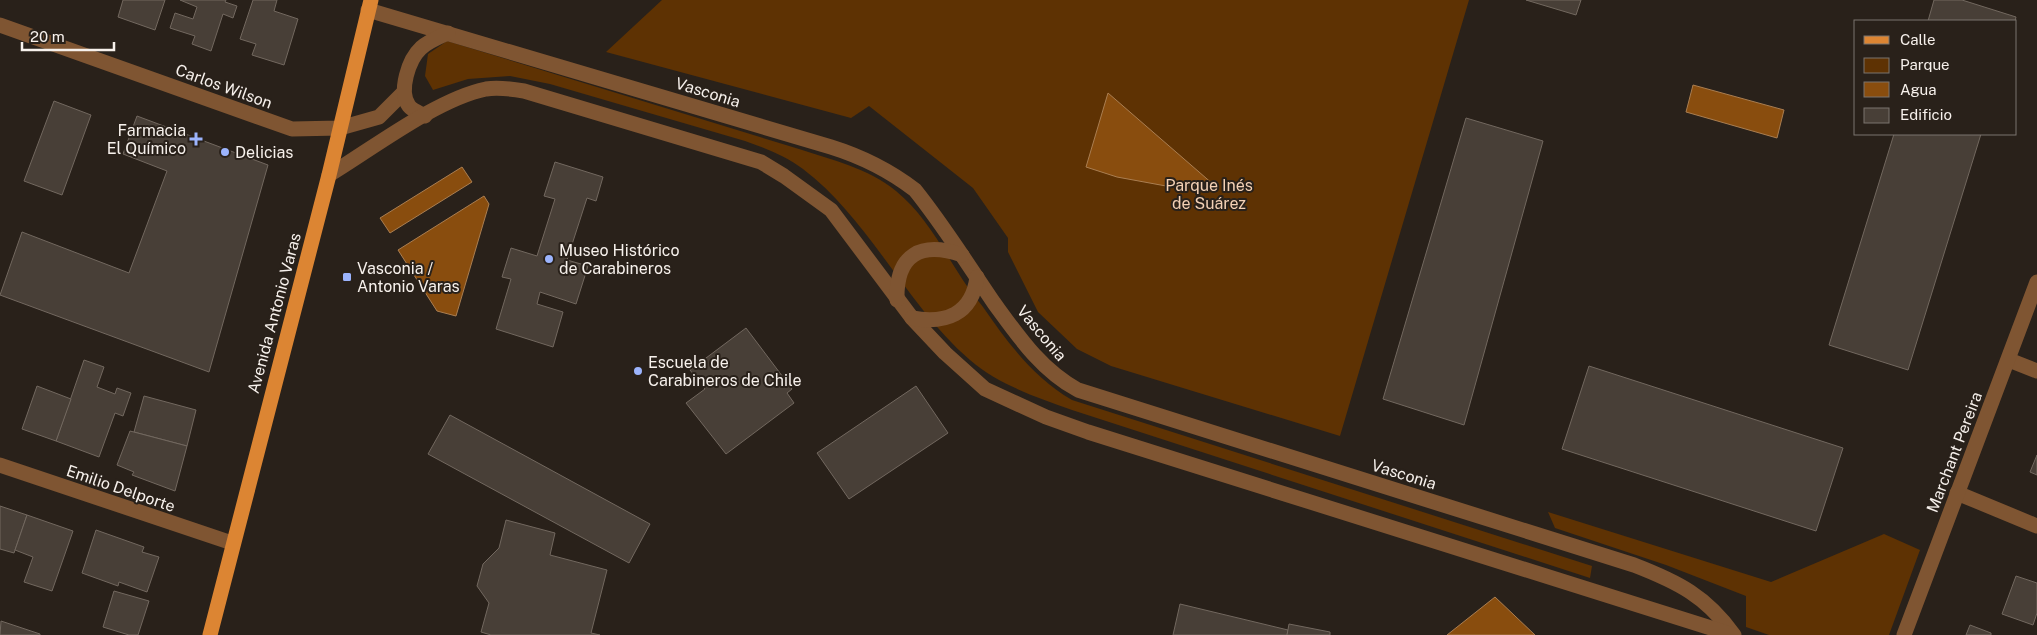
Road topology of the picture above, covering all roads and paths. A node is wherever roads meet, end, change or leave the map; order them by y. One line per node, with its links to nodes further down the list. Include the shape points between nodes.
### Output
1 (369, 5): 3 (street, Vasconia); 6 (main road, Avenida Antonio Varas)
2 (0, 25): 6 (street, Carlos Wilson, via 285,127)
3 (448, 33): 4 (street, via 430,42 413,57); 8 (street, Vasconia, via 872,161 915,190)
4 (403, 93): 5 (street, via 408,105); 6 (street, Carlos Wilson, via 379,117)
5 (426, 116): 7 (street, Vasconia); 11 (street, Vasconia, via 473,93 505,88 761,162 831,210)
6 (340, 128): 7 (main road, Avenida Antonio Varas)
7 (328, 175): 18 (main road, Avenida Antonio Varas)
8 (962, 255): 9 (street, Vasconia); 11 (street, via 939,248 917,252 901,268)
9 (977, 277): 12 (street, via 966,304 950,318 939,321); 20 (street, Vasconia, via 1029,350 1056,376 1078,390 1640,567 1694,594 1717,612)
10 (2037, 282): 13 (street, Marchant Pereira)
11 (897, 300): 12 (street, Vasconia)
12 (912, 318): 20 (street, Vasconia, via 944,353 985,389 1046,417)
13 (2009, 360): 14 (street); 16 (street, Marchant Pereira)
14 (2037, 371)
15 (0, 465): 18 (street, Emilio Delporte)
16 (1957, 493): 17 (street); 21 (street, Marchant Pereira)
17 (2037, 526)
18 (232, 543): 19 (main road, Avenida Antonio Varas)
19 (210, 635)
20 (1733, 635)
21 (1904, 635)

